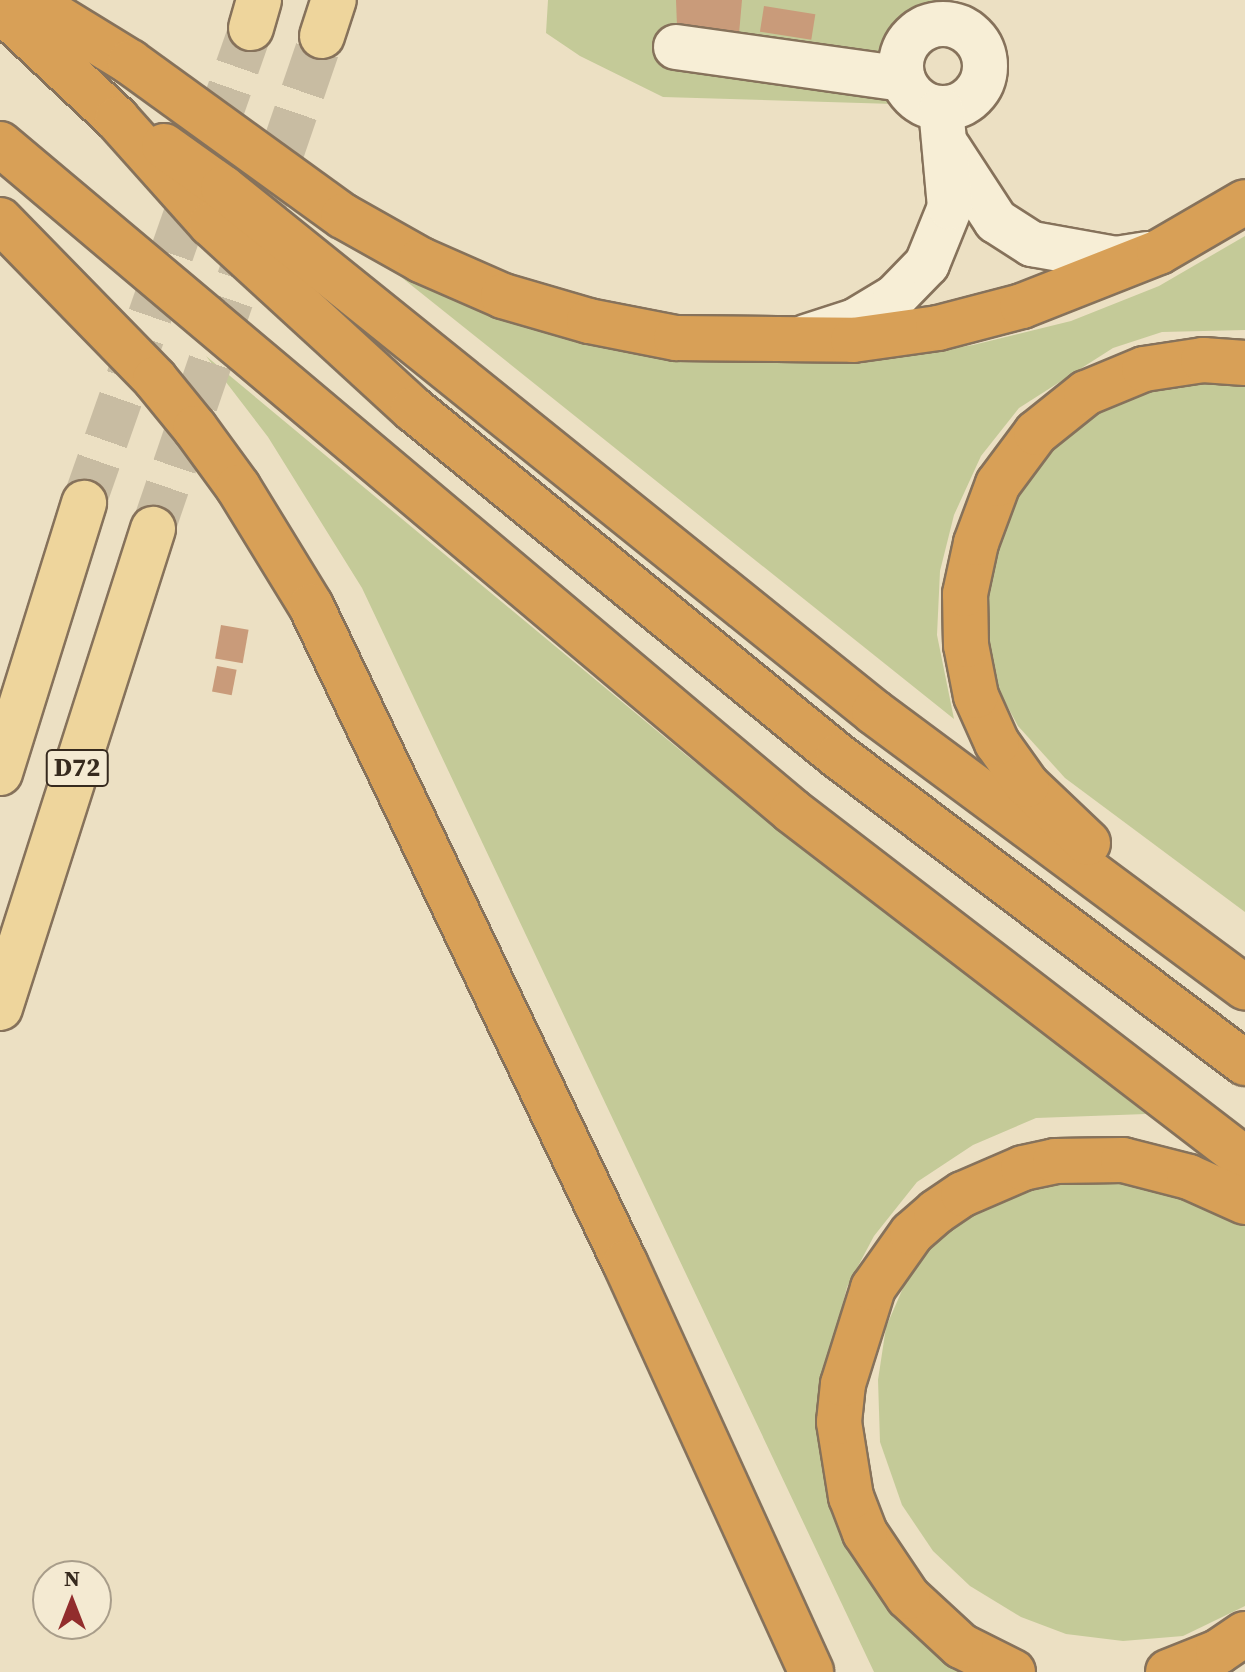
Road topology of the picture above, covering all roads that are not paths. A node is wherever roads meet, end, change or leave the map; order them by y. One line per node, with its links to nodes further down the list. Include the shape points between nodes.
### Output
1 (29, 0): 12 (highway, via 130,62 343,216 421,260 503,296 589,321 676,338)
2 (0, 9): 6 (highway)
3 (965, 14): 5 (lane, via 916,33 901,62); 7 (lane, via 986,58 985,77)
4 (676, 47): 5 (lane)
5 (903, 79): 7 (lane)
6 (117, 119): 17 (highway, via 223,188 874,712); 20 (highway, via 211,224 413,409 838,756)
7 (945, 128): 11 (lane, via 968,184 996,221 1032,244 1116,259); 12 (lane, via 950,207 927,264 895,297 855,321 812,337)
8 (0, 144): 21 (highway, via 792,811)
9 (1245, 202): 11 (highway)
10 (0, 220): 24 (highway, via 155,379 195,428 311,606 625,1263)
11 (1159, 252): 12 (highway, via 1022,306 938,328 853,340)
12 (766, 342)
13 (1245, 363): 17 (highway, via 1203,360 1144,369 1086,393 1036,433 998,484 976,543 965,594 966,645 976,696 997,743 1027,785)
14 (84, 503): 16 (main road, D72)
15 (153, 529): 19 (main road, D72)
16 (0, 773)
17 (1207, 960): 18 (highway)
18 (1245, 988)
19 (0, 1008)
20 (1245, 1063)
21 (1245, 1159)
22 (1245, 1202): 25 (highway, via 1157,1167 1123,1160 1055,1161 992,1179 912,1233 864,1309 849,1351 839,1422 842,1460 865,1533 908,1597 935,1624 961,1646)
23 (1245, 1634): 26 (highway, via 1218,1652)
24 (811, 1672)
25 (1013, 1672)
26 (1168, 1672)

